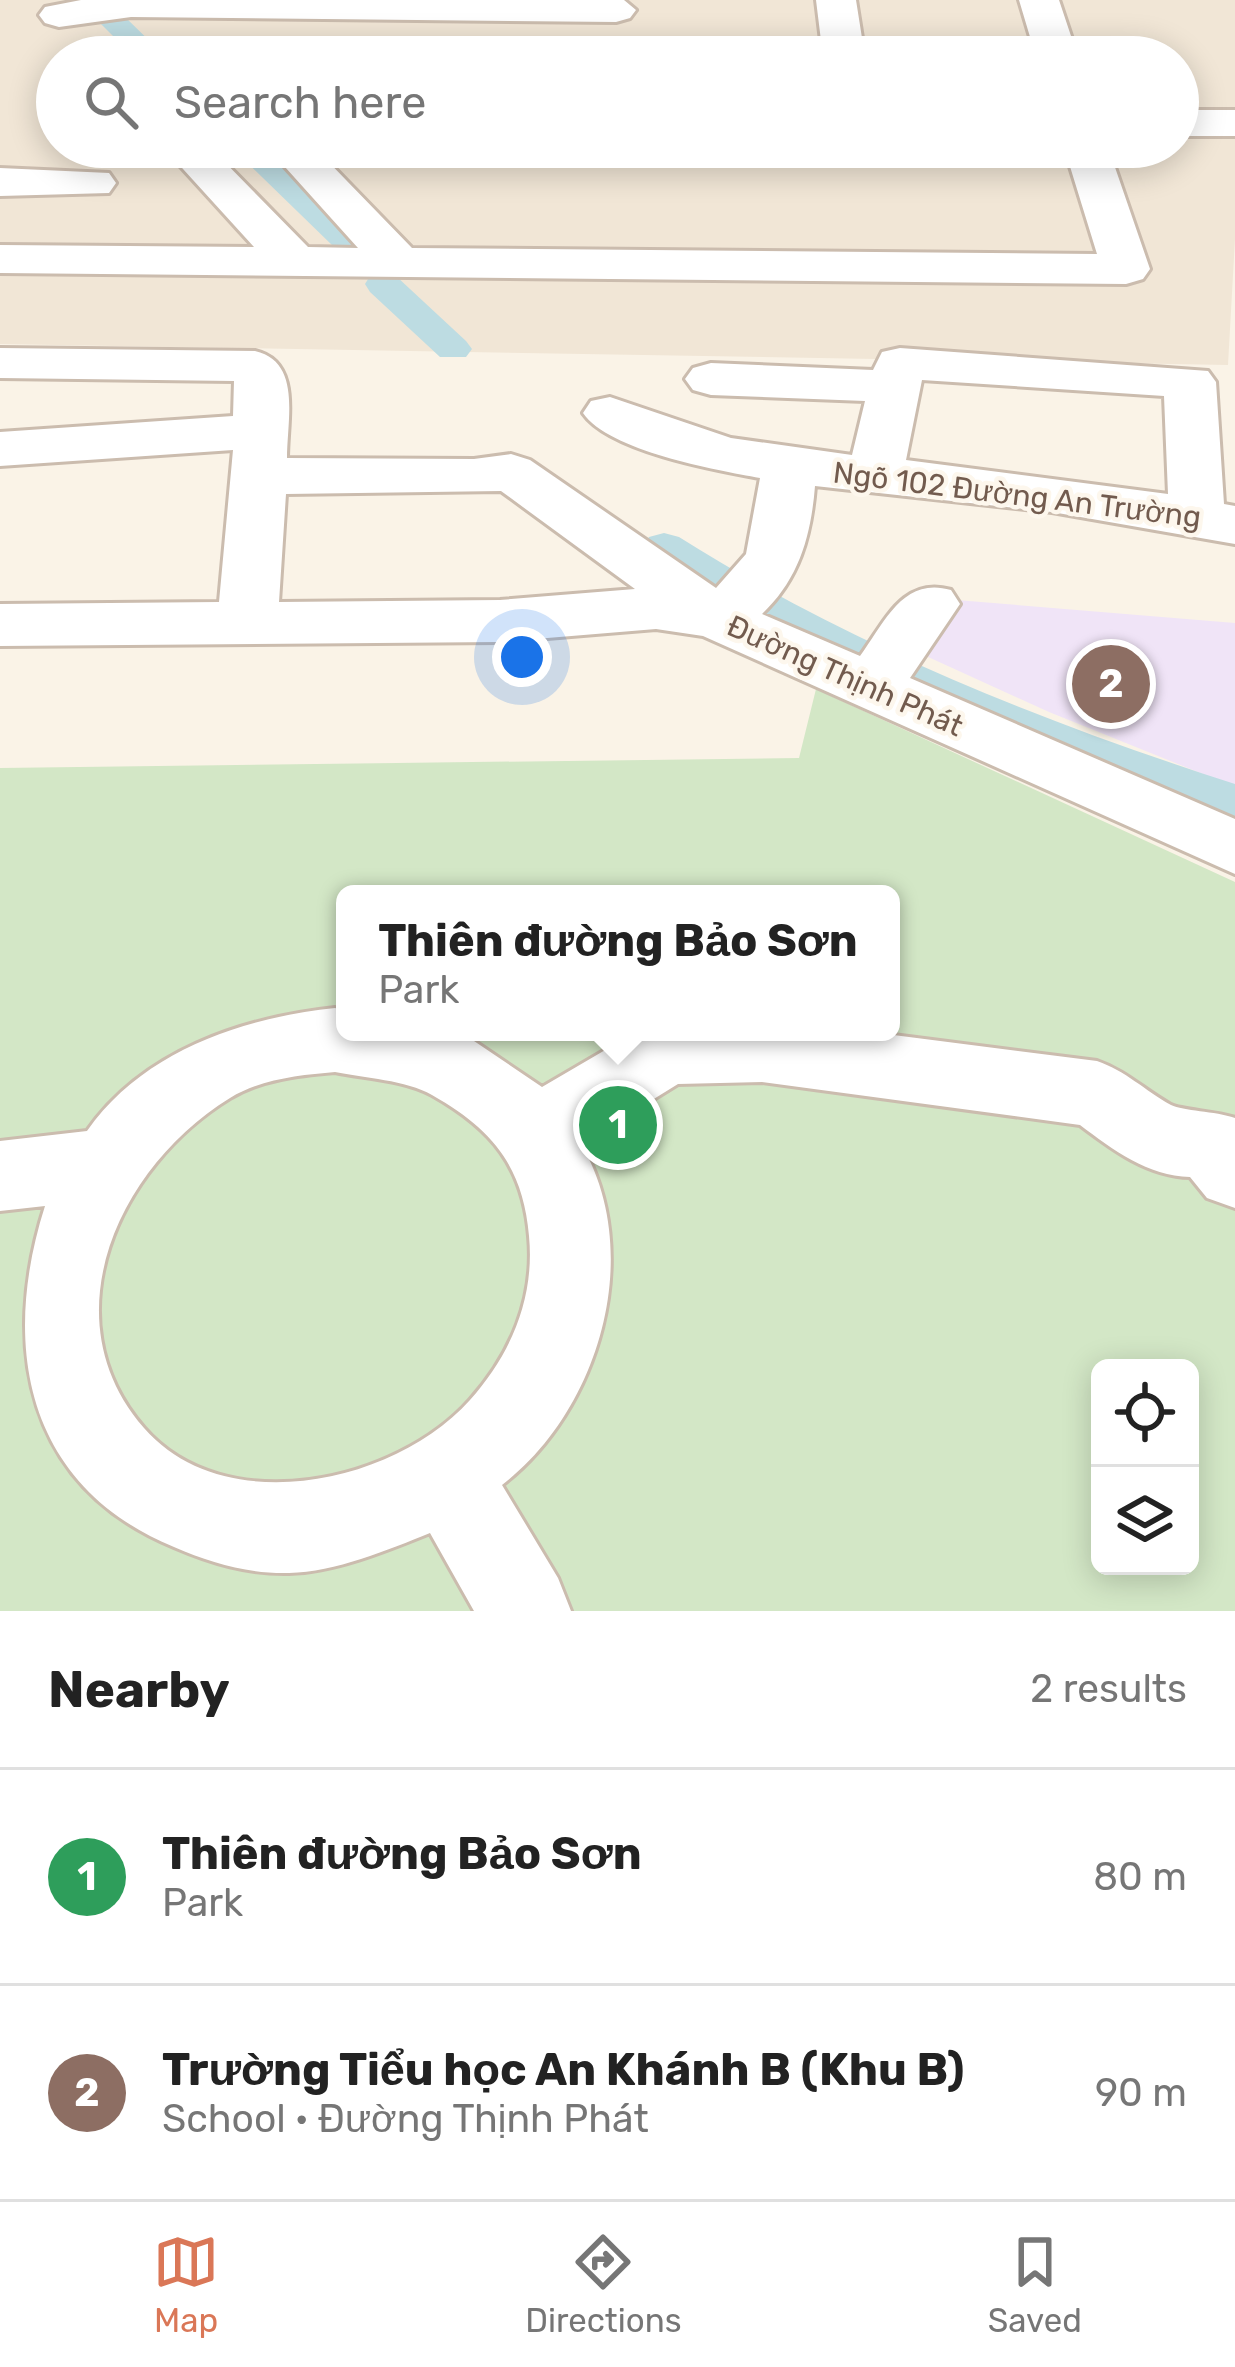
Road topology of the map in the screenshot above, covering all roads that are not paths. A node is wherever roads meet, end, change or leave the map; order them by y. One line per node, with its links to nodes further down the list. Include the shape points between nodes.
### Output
1 (836, 0): 9 (street)
2 (1039, 0): 10 (street)
3 (129, 3): 4 (street); 6 (street); 7 (street)
4 (399, 4): 5 (street)
5 (616, 5): 8 (street)
6 (63, 19)
7 (168, 36)
8 (616, 36)
9 (841, 36)
10 (1050, 36)
11 (1199, 123): 12 (street)
12 (1235, 123)
13 (205, 168): 19 (street)
14 (309, 168): 20 (street)
15 (1093, 168): 20 (street, via 1126,268)
16 (0, 182): 17 (street)
17 (93, 183)
18 (0, 259): 19 (street)
19 (295, 262): 20 (street)
20 (399, 263)
21 (0, 363): 26 (street, via 254,367)
22 (711, 379): 23 (street)
23 (896, 387): 28 (street, Ngõ 102 Đường An Trường); 29 (street, Ngõ 102 Đường An Trường, via 900,363 914,361 1190,382)
24 (610, 412): 27 (street, Ngõ 102 Đường An Trường, via 702,449)
25 (0, 449): 26 (street)
26 (260, 453): 30 (street, via 474,477 511,472); 31 (street)
27 (790, 467): 28 (street, Ngõ 102 Đường An Trường); 30 (street, Ngõ 102 Đường An Trường, via 783,544)
28 (875, 473): 29 (street, Ngõ 102 Đường An Trường)
29 (1216, 521)
30 (731, 606): 31 (street, Đường Thịnh Phát, via 500,621); 33 (street, Đường Thịnh Phát, via 893,656)
31 (247, 623): 32 (street, Đường Thịnh Phát)
32 (0, 625)
33 (1235, 848)
34 (336, 1040): 37 (street, via 291,1044 206,1074 132,1128)
35 (343, 1041): 36 (street, via 419,1051 458,1067)
36 (535, 1132): 38 (street, via 666,1052 762,1050 1096,1094 1148,1132 1210,1143); 41 (street, via 564,1188 574,1230 567,1320 524,1408)
37 (102, 1164): 39 (street); 40 (street, via 61,1246 53,1291)
38 (1235, 1173)
39 (0, 1176)
40 (27, 1318): 41 (street, via 82,1423 111,1459 193,1512 294,1529 399,1505)
41 (448, 1479): 42 (street)
42 (525, 1611)

